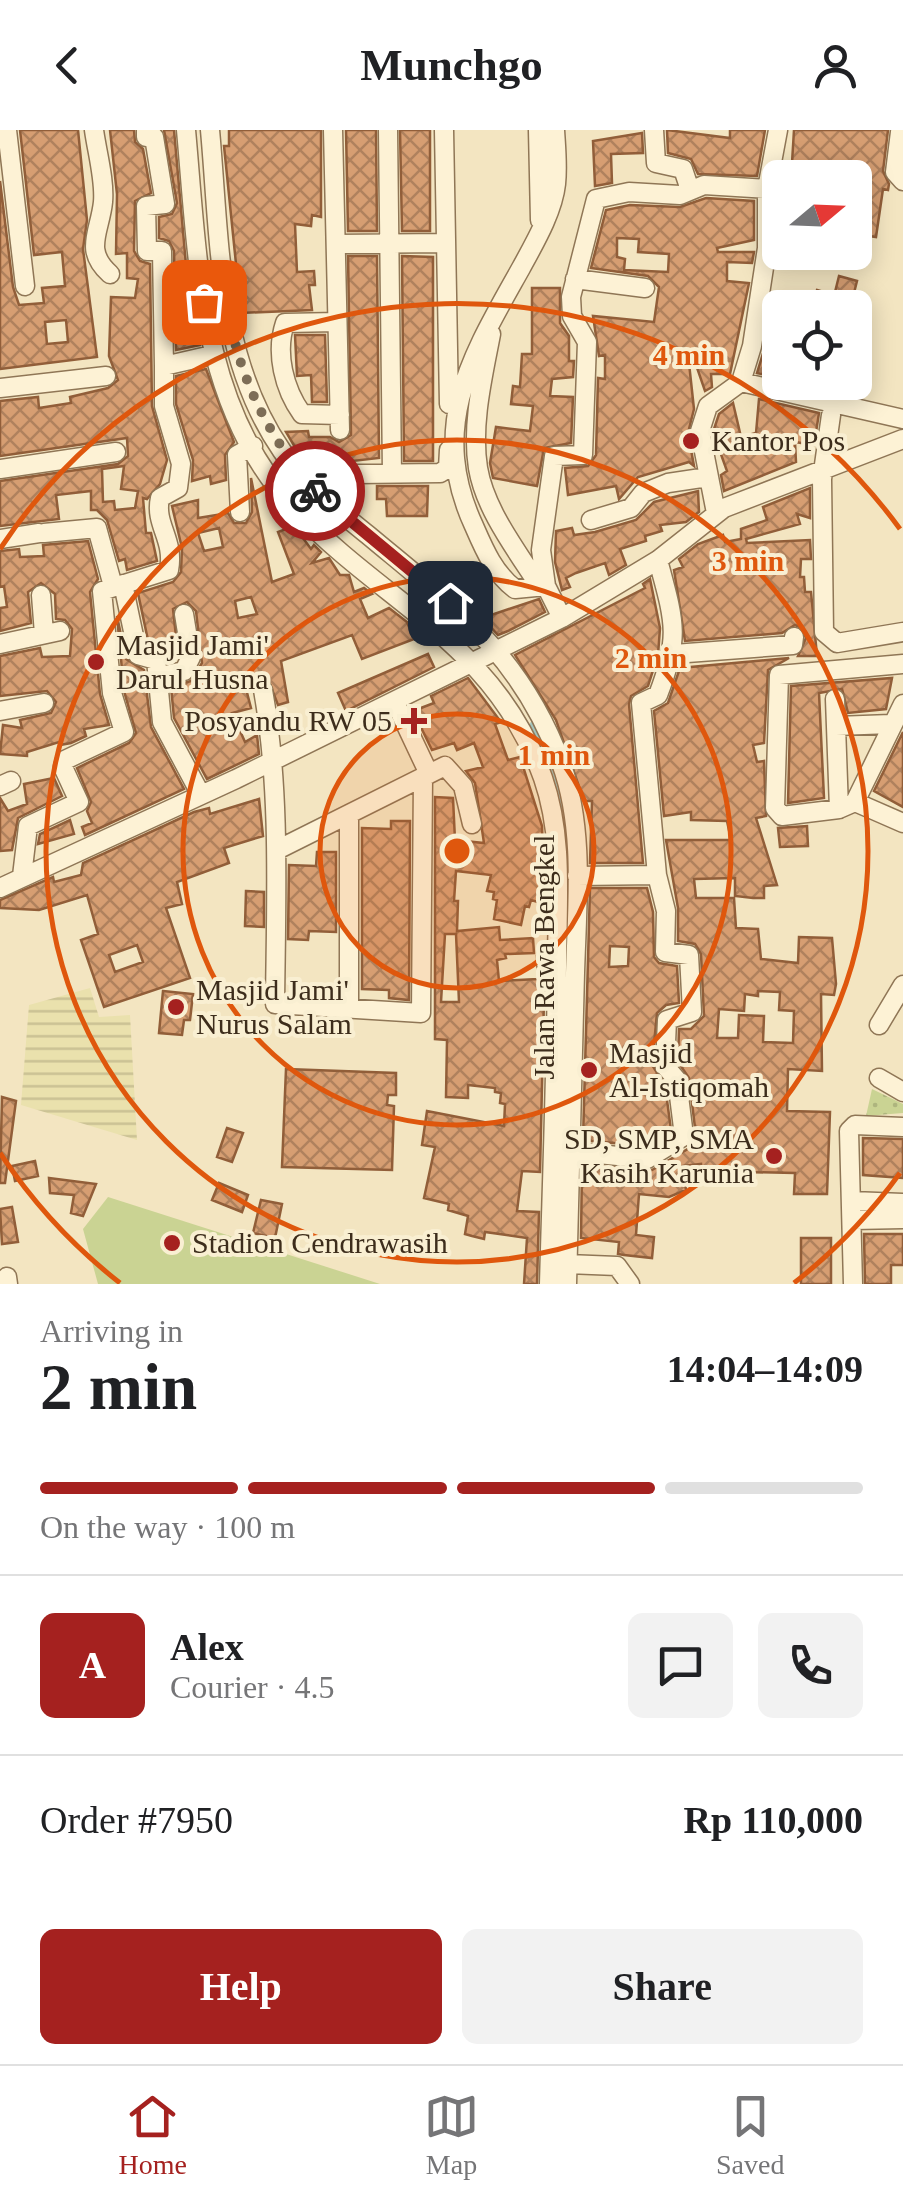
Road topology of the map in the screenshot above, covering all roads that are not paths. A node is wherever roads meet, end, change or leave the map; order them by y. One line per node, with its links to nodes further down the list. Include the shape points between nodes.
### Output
1 (7, 130): 26 (street)
2 (94, 130): 24 (street, via 103,201 94,247 96,262)
3 (146, 130): 31 (street, via 146,138 154,138 165,204 146,206 147,251 162,252)
4 (186, 130): 23 (street)
5 (210, 130): 23 (street)
6 (333, 130): 20 (street)
7 (388, 130): 21 (street)
8 (444, 130): 19 (street)
9 (538, 130): 18 (street)
10 (556, 130): 18 (street, via 556,186)
11 (654, 130): 17 (street, via 656,163 683,169)
12 (778, 130): 14 (street)
13 (898, 132): 15 (street, via 894,172)
14 (772, 160)
15 (903, 181)
16 (762, 189): 17 (street)
17 (690, 190): 25 (street, via 680,196 597,197)
18 (540, 230): 28 (street)
19 (446, 243): 21 (street); 43 (street, via 450,464 440,473)
20 (336, 244): 21 (street); 29 (street)
21 (390, 244): 43 (street)
22 (765, 270): 33 (street)
23 (211, 273): 30 (street); 58 (street, via 250,394 283,453 316,492 477,626)
24 (110, 274)
25 (574, 279): 27 (street); 50 (street, via 571,311 587,342 583,456 554,456 541,550)
26 (25, 286)
27 (645, 288)
28 (496, 311): 50 (street, via 479,405 478,467 494,510); 50 (street, via 458,395 458,479 489,560 506,583 515,590)
29 (338, 322): 29 (street, via 285,323 281,351 284,378 302,414 340,422)
30 (212, 355): 31 (street); 38 (street)
31 (164, 366): 49 (street, via 164,406 181,464 178,488 160,498 157,509 172,543 171,558 165,573)
32 (106, 376): 34 (street)
33 (741, 382): 36 (street); 44 (street, via 715,398 700,430)
34 (0, 388)
35 (831, 415): 40 (street)
36 (903, 419)
37 (903, 439): 40 (street)
38 (252, 446): 45 (street, via 238,454); 58 (street, via 292,506)
39 (116, 452): 41 (street)
40 (830, 466): 44 (street); 54 (street, via 824,632 837,643)
41 (0, 469)
42 (358, 474): 43 (street)
43 (392, 474)
44 (718, 500): 46 (street, via 668,483 644,493 631,508); 48 (street)
45 (240, 512)
46 (591, 520)
47 (0, 538): 49 (street, via 97,528)
48 (658, 560): 53 (street); 57 (street, via 674,619)
49 (118, 585): 60 (street, via 138,655 156,660); 78 (street, via 102,591 112,694 124,732 65,760 79,802 28,826)
50 (543, 586): 53 (street)
51 (42, 595): 56 (street, via 52,632)
52 (184, 614): 60 (street, via 190,657 184,671)
53 (562, 618): 58 (street)
54 (903, 632)
55 (794, 637): 57 (street, via 794,645)
56 (0, 644)
57 (674, 654): 77 (street, via 658,694 641,703)
58 (487, 655): 63 (street); 79 (street, Jalan Rawa Bengkel, via 521,683 560,762); 84 (street, Jalan Rawa Bengkel, via 554,820)
59 (903, 664): 72 (street, via 779,674 777,814)
60 (156, 677): 71 (street, via 162,722)
61 (263, 690): 69 (street)
62 (835, 699): 68 (street)
63 (394, 702): 69 (street); 70 (street)
64 (44, 703): 66 (street)
65 (903, 704): 67 (street)
66 (0, 711)
67 (891, 724): 68 (street); 72 (street)
68 (836, 726): 72 (street)
69 (269, 764): 71 (street); 76 (street)
70 (426, 775): 73 (street); 75 (street, via 446,766 455,773); 82 (street, via 421,1013)
71 (201, 796): 78 (street)
72 (847, 806): 74 (street)
73 (349, 814): 76 (street); 82 (street)
74 (903, 823)
75 (472, 824)
76 (277, 850): 82 (street, via 275,1004)
77 (657, 875): 79 (street); 88 (street, via 666,911 665,952 690,955 694,985 692,1012 667,1020 665,1066 677,1080 684,1136 648,1160)
78 (22, 876): 80 (street)
79 (578, 876): 84 (street, Jalan Rawa Bengkel)
80 (0, 888)
81 (903, 985): 83 (street)
82 (350, 1008)
83 (879, 1025)
84 (565, 1046): 88 (street, Jalan Rawa Bengkel); 93 (street, Jalan Rawa Bengkel)
85 (879, 1078): 86 (street)
86 (903, 1092)
87 (903, 1127): 90 (street, via 850,1126)
88 (569, 1151): 92 (street, Jalan Rawa Bengkel)
89 (903, 1203): 90 (street)
90 (852, 1210): 91 (street); 96 (street)
91 (903, 1219)
92 (567, 1264): 94 (street, Jalan Rawa Bengkel); 95 (street, via 617,1266)
93 (549, 1284)
94 (567, 1284)
95 (630, 1284)
96 (853, 1284)

